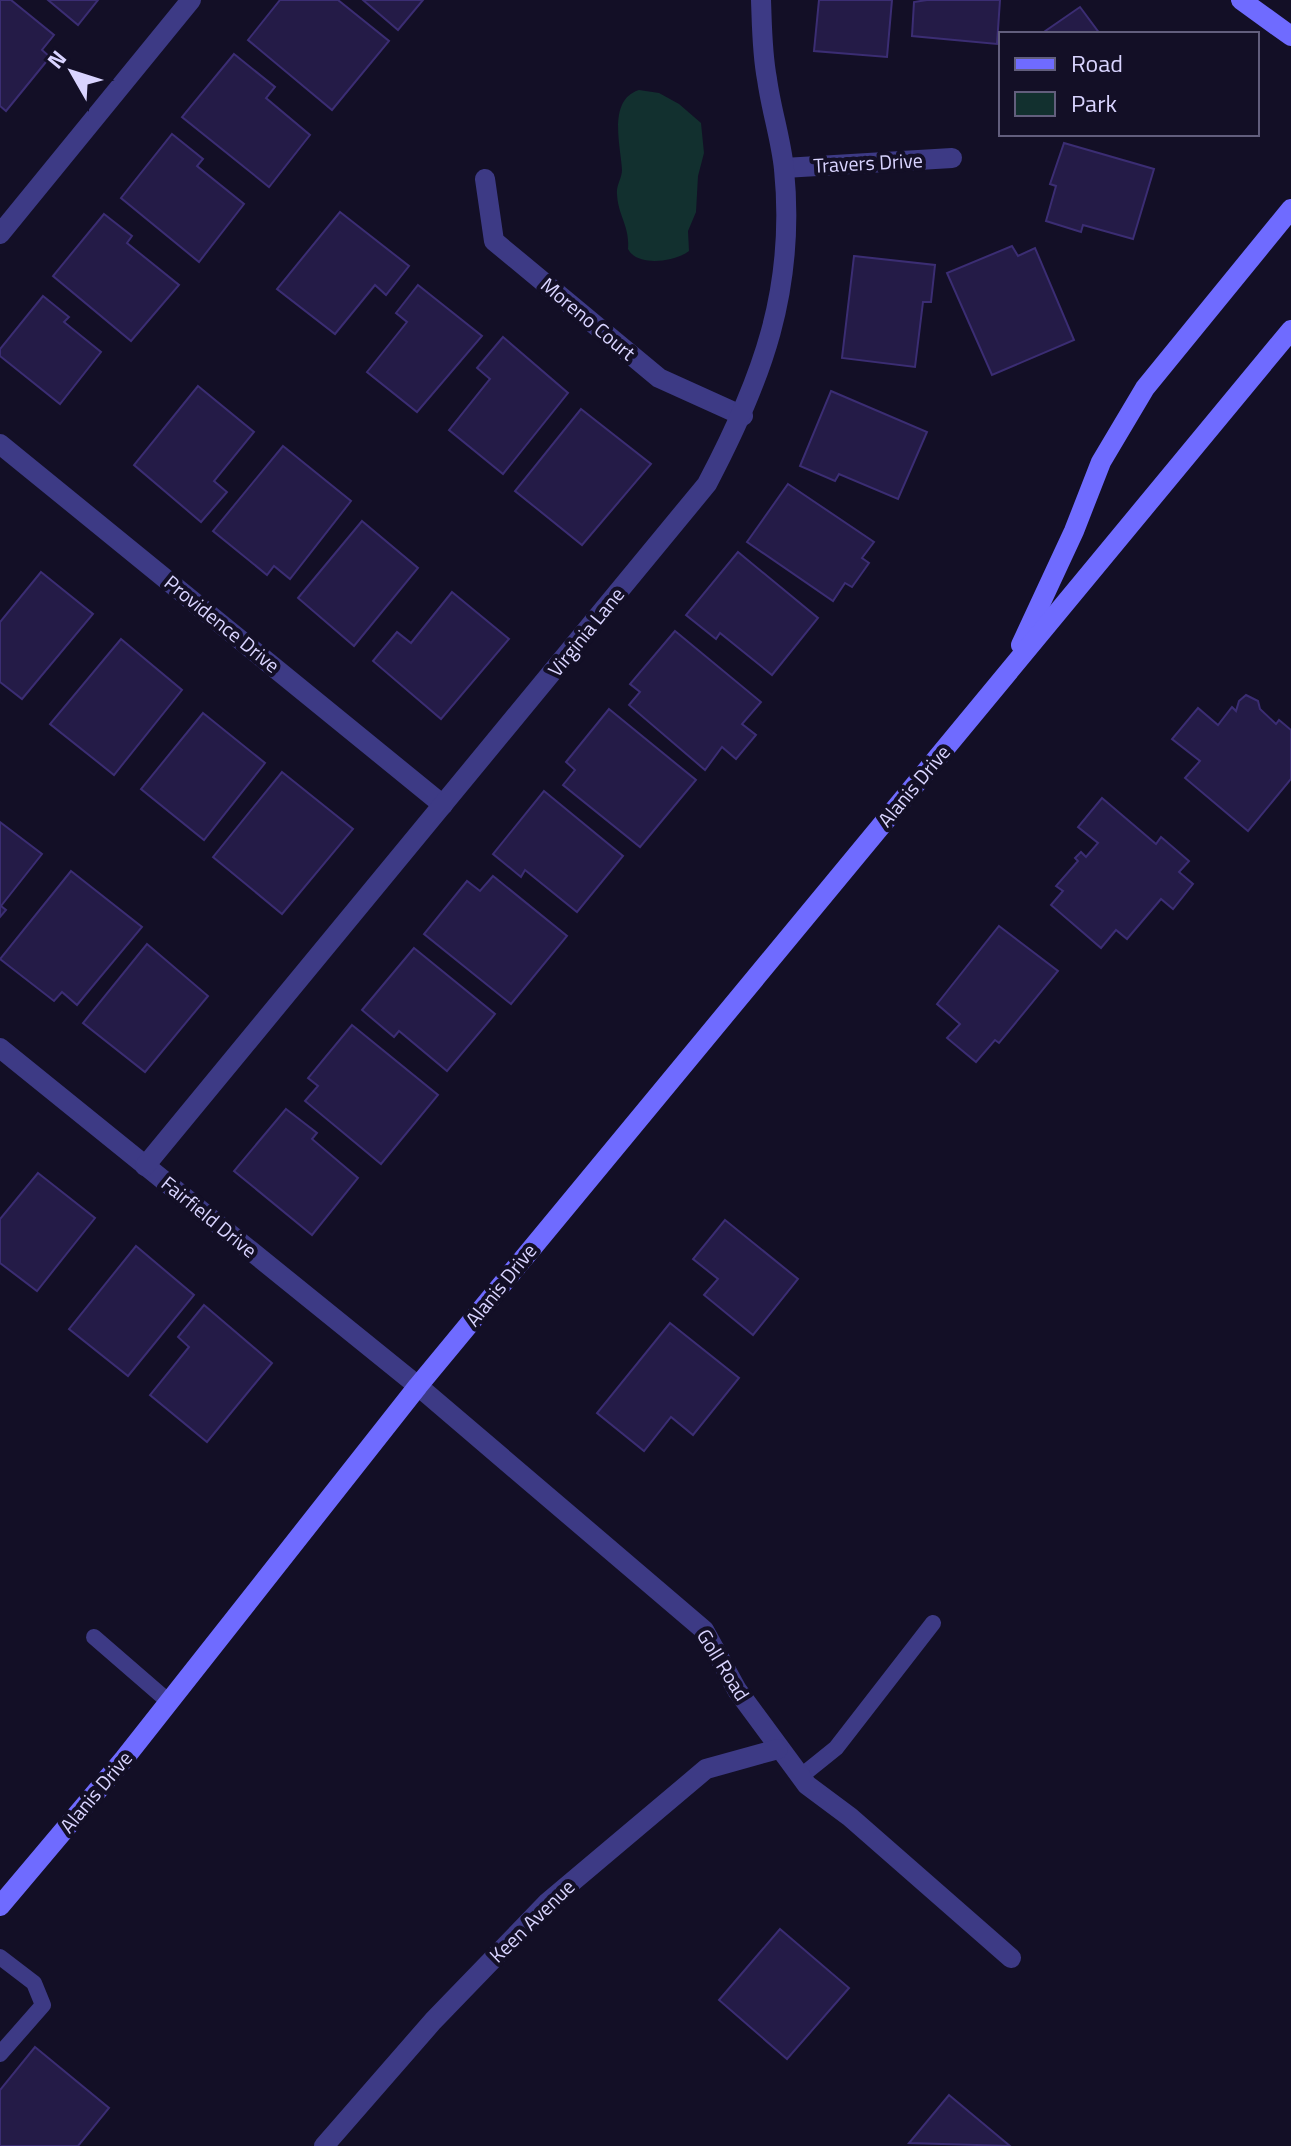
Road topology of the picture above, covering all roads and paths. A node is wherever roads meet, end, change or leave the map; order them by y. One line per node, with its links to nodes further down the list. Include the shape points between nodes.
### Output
1 (191, 0): 9 (street)
2 (761, 0): 6 (street, Virginia Lane, via 766,77)
3 (1241, 0): 4 (main road)
4 (1291, 36)
5 (952, 158): 6 (street, Travers Drive)
6 (784, 168): 11 (street, Virginia Lane, via 787,243 773,333)
7 (485, 179): 11 (street, Moreno Court, via 494,241 659,378)
8 (1291, 209): 13 (main road, Alanis Drive, via 1145,388 1101,462)
9 (0, 234)
10 (1291, 330): 13 (main road, Alanis Drive)
11 (743, 416): 14 (street, Virginia Lane, via 707,484)
12 (0, 444): 14 (street, Providence Drive)
13 (1009, 671): 17 (main road, Alanis Drive)
14 (443, 805): 16 (street, Virginia Lane)
15 (0, 1048): 16 (street, Fairfield Drive)
16 (145, 1166): 17 (street, Fairfield Drive)
17 (418, 1386): 20 (main road, Alanis Drive); 21 (street, Goll Road, via 704,1630)
18 (933, 1623): 22 (lane, via 836,1748)
19 (94, 1637): 20 (lane)
20 (169, 1702): 23 (main road, Alanis Drive)
21 (778, 1749): 22 (street, Goll Road); 27 (street, Keen Avenue, via 706,1769 547,1903 433,2021)
22 (800, 1777): 25 (street, Goll Road)
23 (0, 1906)
24 (0, 1957): 26 (lane, via 34,1983 43,2005)
25 (1011, 1958)
26 (0, 2054)
27 (324, 2146)

